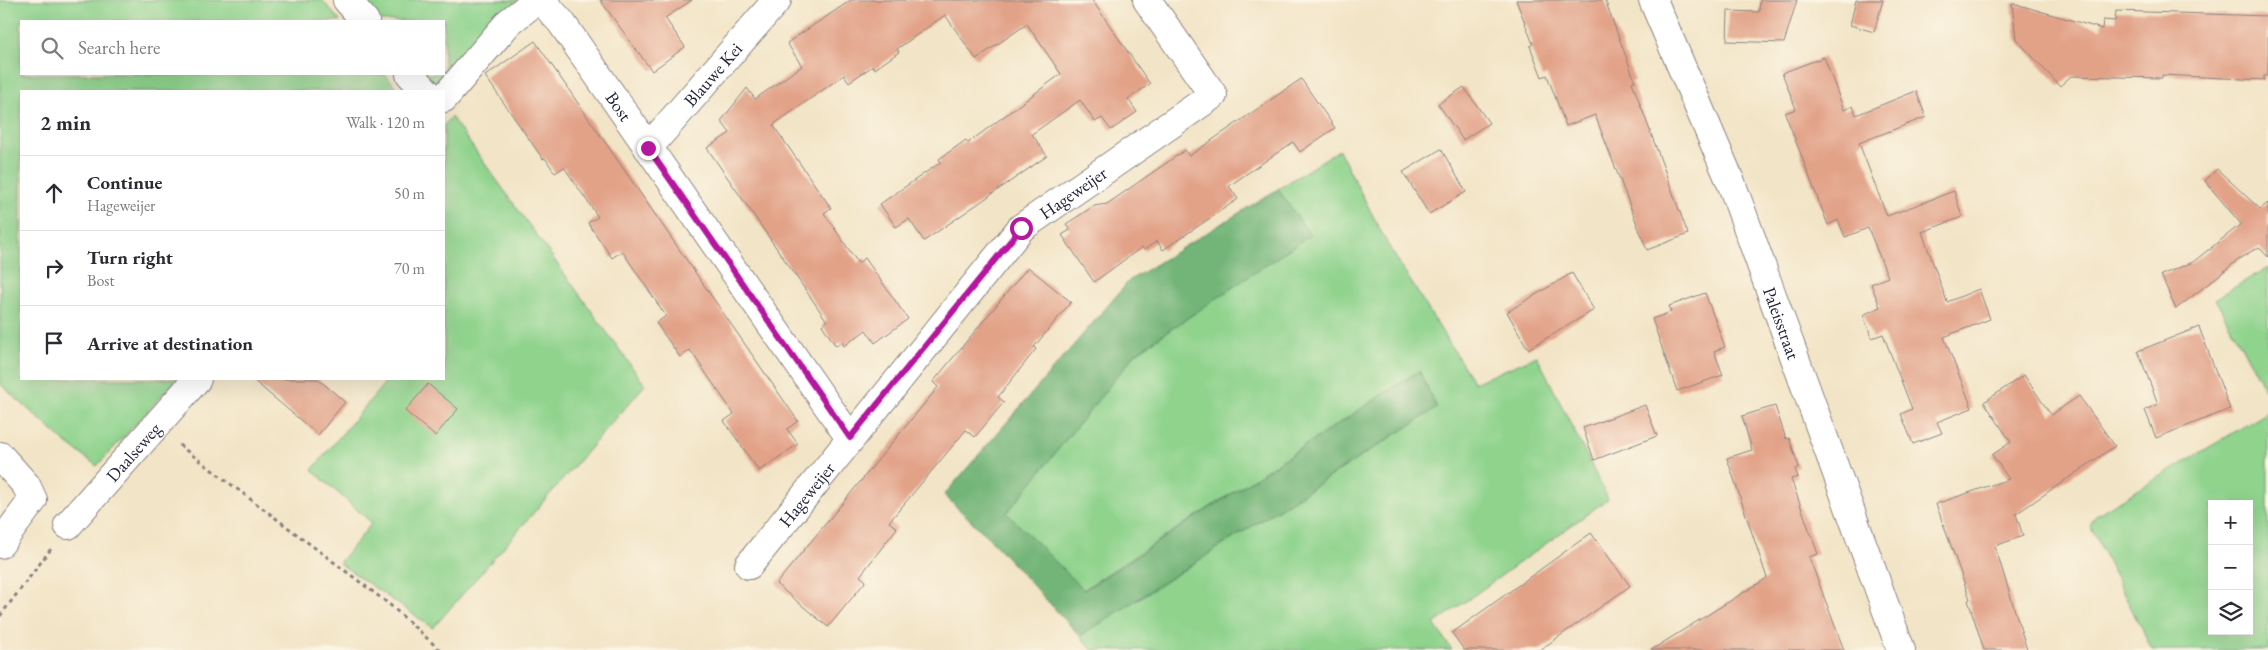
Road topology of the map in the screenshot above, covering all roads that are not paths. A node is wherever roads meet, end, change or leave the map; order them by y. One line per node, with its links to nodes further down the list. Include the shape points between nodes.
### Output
1 (347, 0): 7 (street)
2 (537, 0): 10 (street, via 509,22)
3 (541, 0): 11 (street, Bost, via 561,22)
4 (777, 0): 11 (street, Blauwe Kei)
5 (1147, 0): 13 (street, Hageweijer, via 1213,96 1021,228)
6 (1653, 0): 18 (street, Paleisstraat, via 1732,185)
7 (364, 20)
8 (411, 75): 9 (street)
9 (425, 90)
10 (445, 97)
11 (648, 148): 13 (street, Bost)
12 (196, 380): 15 (street, Daalseweg)
13 (850, 438): 17 (street, Hageweijer)
14 (0, 456): 16 (street, via 26,485 33,500)
15 (68, 525)
16 (0, 544)
17 (749, 565)
18 (1901, 650)

